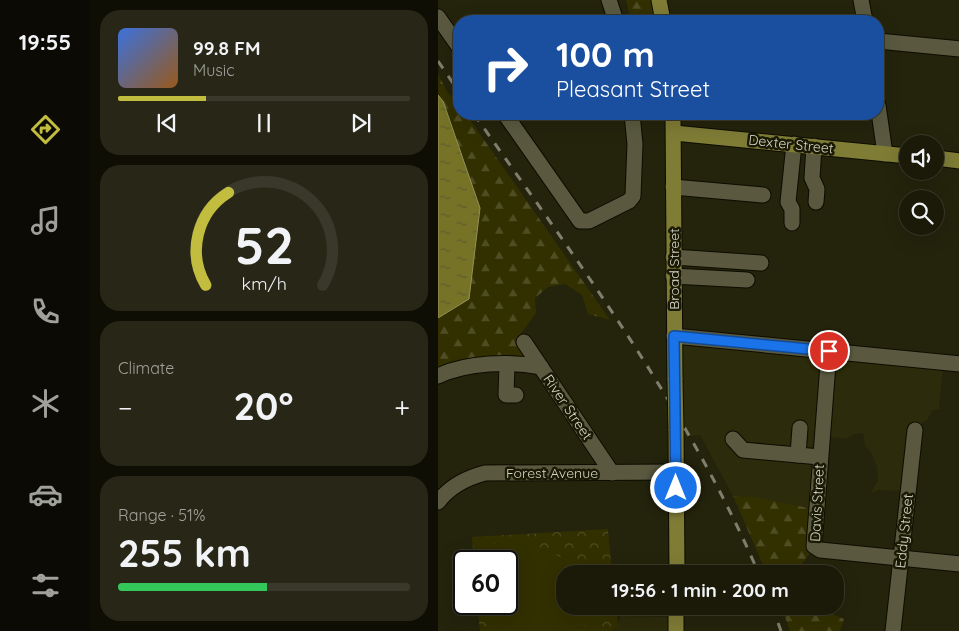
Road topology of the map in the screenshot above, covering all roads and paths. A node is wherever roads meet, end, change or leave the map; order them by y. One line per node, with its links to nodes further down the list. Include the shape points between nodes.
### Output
1 (609, 0): 4 (street)
2 (659, 0): 5 (main road)
3 (861, 0): 6 (street)
4 (614, 15)
5 (662, 15)
6 (864, 15)
7 (438, 17): 8 (street)
8 (453, 38)
9 (884, 42): 10 (street)
10 (960, 49)
11 (510, 120): 12 (street, via 580,221 589,221 633,196)
12 (633, 120)
13 (673, 120): 15 (main road, Broad Street)
14 (880, 120): 18 (street)
15 (674, 132): 16 (main road, Dexter Street); 22 (main road, Broad Street)
16 (794, 144): 17 (main road, Dexter Street); 25 (street, via 788,202 792,209)
17 (814, 146): 18 (main road, Dexter Street); 24 (street, via 812,178 817,189)
18 (885, 154): 19 (main road, Dexter Street)
19 (899, 155)
20 (944, 159): 21 (main road)
21 (960, 161)
22 (674, 187): 23 (street); 26 (main road, Broad Street)
23 (763, 195)
24 (816, 202)
25 (792, 223)
26 (673, 257): 27 (street); 28 (main road, Broad Street)
27 (762, 263)
28 (673, 276): 29 (street); 30 (main road, Broad Street)
29 (747, 280)
30 (674, 336): 32 (street); 43 (main road, Broad Street, bridge)
31 (524, 342): 35 (street, River Street)
32 (829, 351): 33 (street); 42 (street, Davis Street)
33 (960, 364)
34 (506, 365): 35 (street); 36 (street, via 454,370); 37 (street, via 506,395)
35 (541, 367): 44 (street, River Street)
36 (438, 376)
37 (516, 395)
38 (800, 428): 41 (street)
39 (915, 430): 46 (street, Eddy Street)
40 (734, 438): 41 (street, via 743,450)
41 (798, 455): 42 (street)
42 (820, 457): 46 (street, Davis Street, via 814,546 820,550)
43 (676, 472): 44 (street, Forest Avenue); 48 (main road, Broad Street)
44 (612, 473): 45 (street, Forest Avenue, via 485,473 452,487)
45 (438, 502)
46 (902, 558): 47 (street, Davis Street); 52 (street, Eddy Street)
47 (955, 563)
48 (676, 565)
49 (676, 615): 51 (main road)
50 (664, 631): 51 (street)
51 (676, 631)
52 (893, 631)

